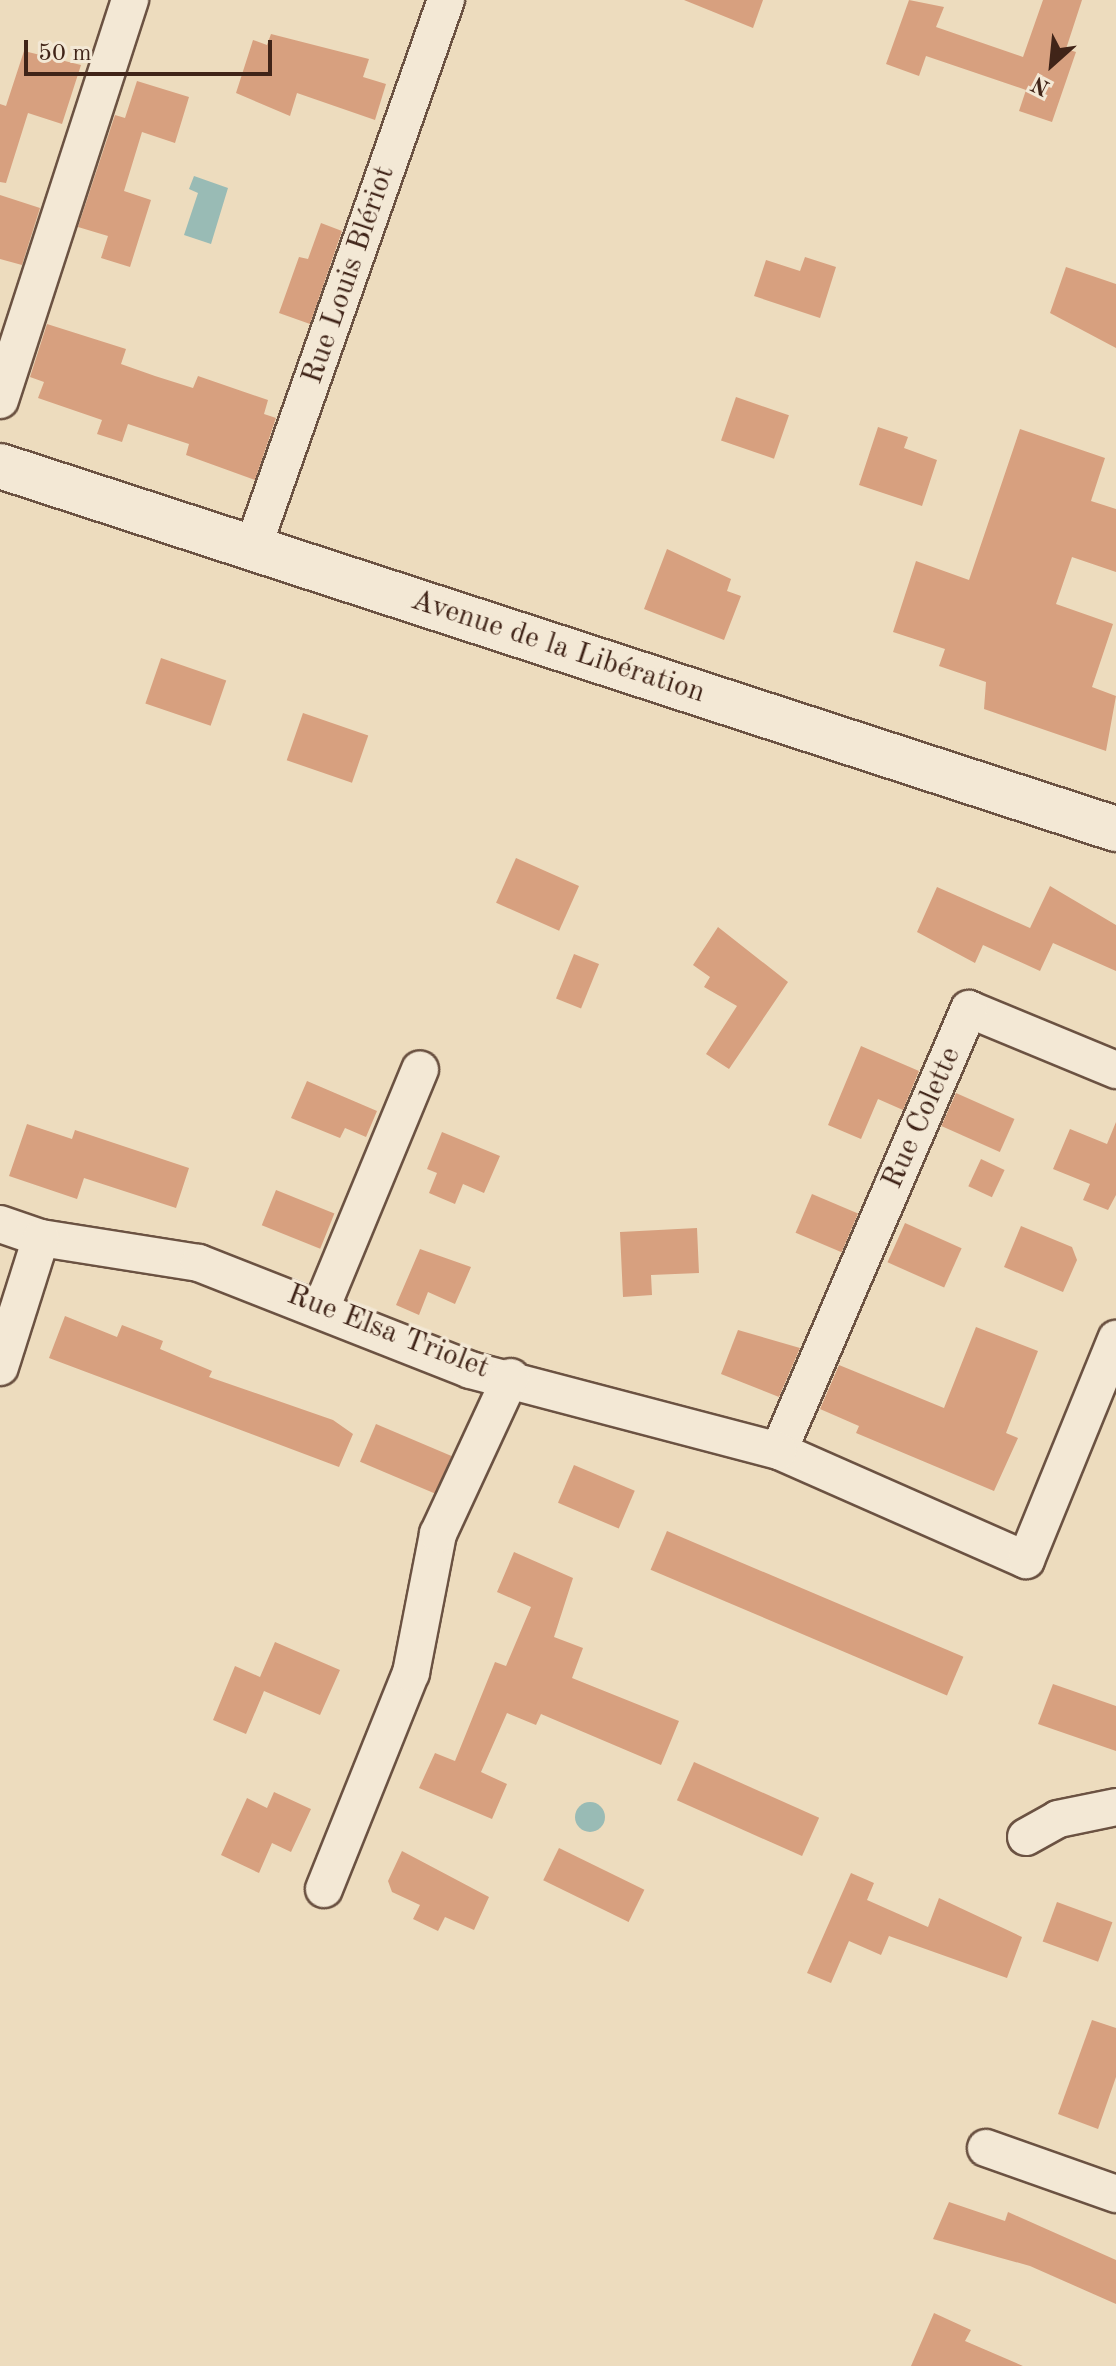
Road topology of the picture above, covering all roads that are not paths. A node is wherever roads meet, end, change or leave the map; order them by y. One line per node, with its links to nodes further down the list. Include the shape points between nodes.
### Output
1 (130, 0): 3 (street)
2 (446, 0): 5 (street, Rue Louis Blériot)
3 (0, 400)
4 (0, 466): 5 (street, Avenue de la Libération)
5 (252, 550): 6 (street, Avenue de la Libération)
6 (1116, 829)
7 (420, 1069): 11 (street)
8 (1116, 1070): 15 (street, Rue Colette, via 969,1009)
9 (0, 1224): 10 (street, Rue Elsa Triolet)
10 (41, 1238): 11 (street, Rue Elsa Triolet, via 199,1263); 13 (street)
11 (322, 1306): 14 (street, Rue Elsa Triolet, via 470,1370)
12 (1116, 1339): 15 (street, Rue Elsa Triolet, via 1026,1560)
13 (0, 1367)
14 (511, 1377): 15 (street, Rue Elsa Triolet); 18 (street, via 438,1534 411,1673)
15 (779, 1451)
16 (1116, 1807): 17 (street, via 1058,1819)
17 (1026, 1837)
18 (324, 1889)
19 (986, 2148): 20 (street)
20 (1116, 2194)

